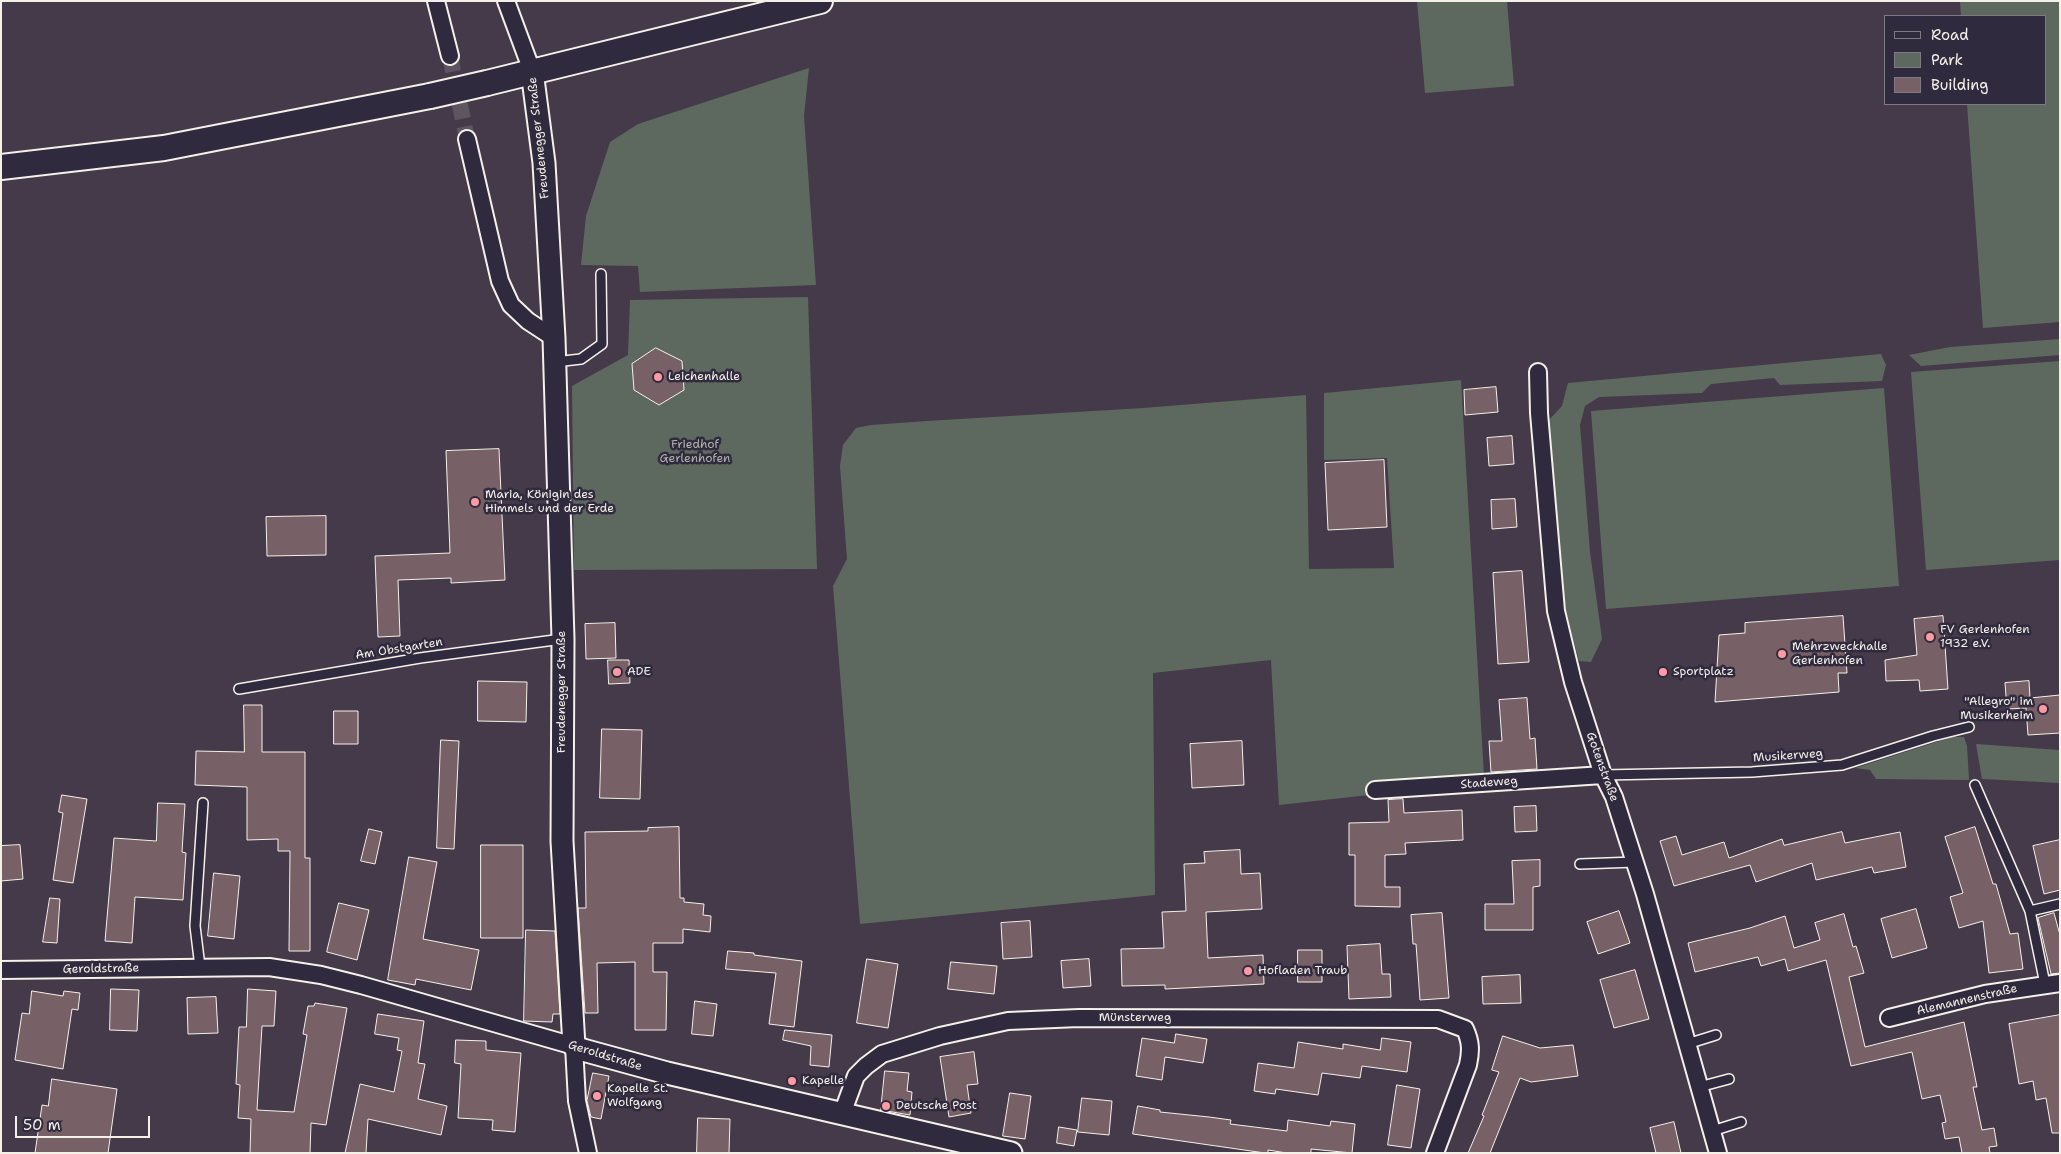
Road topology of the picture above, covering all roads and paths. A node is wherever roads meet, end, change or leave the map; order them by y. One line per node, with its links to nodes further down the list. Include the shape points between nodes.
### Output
1 (436, 1): 4 (street)
2 (506, 1): 5 (street, Freudenegger Straße)
3 (820, 1): 5 (main road)
4 (450, 56)
5 (532, 71): 7 (main road, bridge, via 430,96 164,148); 9 (street, Freudenegger Straße, via 544,163)
6 (467, 139): 9 (street, via 500,282 511,305)
7 (1, 167)
8 (601, 274): 10 (lane, via 602,344 580,359)
9 (554, 338): 10 (street, Freudenegger Straße)
10 (554, 362): 12 (street, Freudenegger Straße)
11 (1538, 372): 15 (street, Gotenstraße, via 1554,604 1573,682)
12 (562, 639): 13 (lane, Am Obstgarten, via 420,658); 29 (street, Freudenegger Straße, via 562,841)
13 (239, 689)
14 (1968, 727): 15 (lane, Musikerweg, via 1842,765 1752,772)
15 (1603, 775): 17 (street, Stadeweg); 19 (street, Gotenstraße, via 1614,797)
16 (1975, 784): 22 (lane, Alemannenstraße)
17 (1375, 790)
18 (203, 803): 23 (lane, via 194,926)
19 (1635, 862): 20 (lane); 28 (street, Gotenstraße)
20 (1580, 864)
21 (2060, 904): 22 (lane)
22 (2030, 911): 25 (lane, Alemannenstraße)
23 (200, 967): 24 (street, Geroldstraße); 29 (street, Geroldstraße, via 268,967 321,975)
24 (1, 970)
25 (2052, 983): 26 (street, Alemannenstraße, via 1985,994)
26 (1888, 1018)
27 (1716, 1035): 28 (lane)
28 (1687, 1044): 31 (street, Gotenstraße)
29 (574, 1046): 32 (street, Geroldstraße, via 656,1071); 35 (street, via 577,1100)
30 (1729, 1079): 31 (lane)
31 (1699, 1087): 34 (street, Gotenstraße)
32 (842, 1114): 36 (street, Geroldstraße); 37 (street, Münsterweg, via 856,1076 882,1054 940,1036 1008,1021 1079,1018 1438,1019 1465,1029 1471,1052)
33 (1741, 1122): 34 (lane)
34 (1712, 1131): 38 (street, Gotenstraße)
35 (588, 1153)
36 (1011, 1153)
37 (1435, 1153)
38 (1718, 1153)

